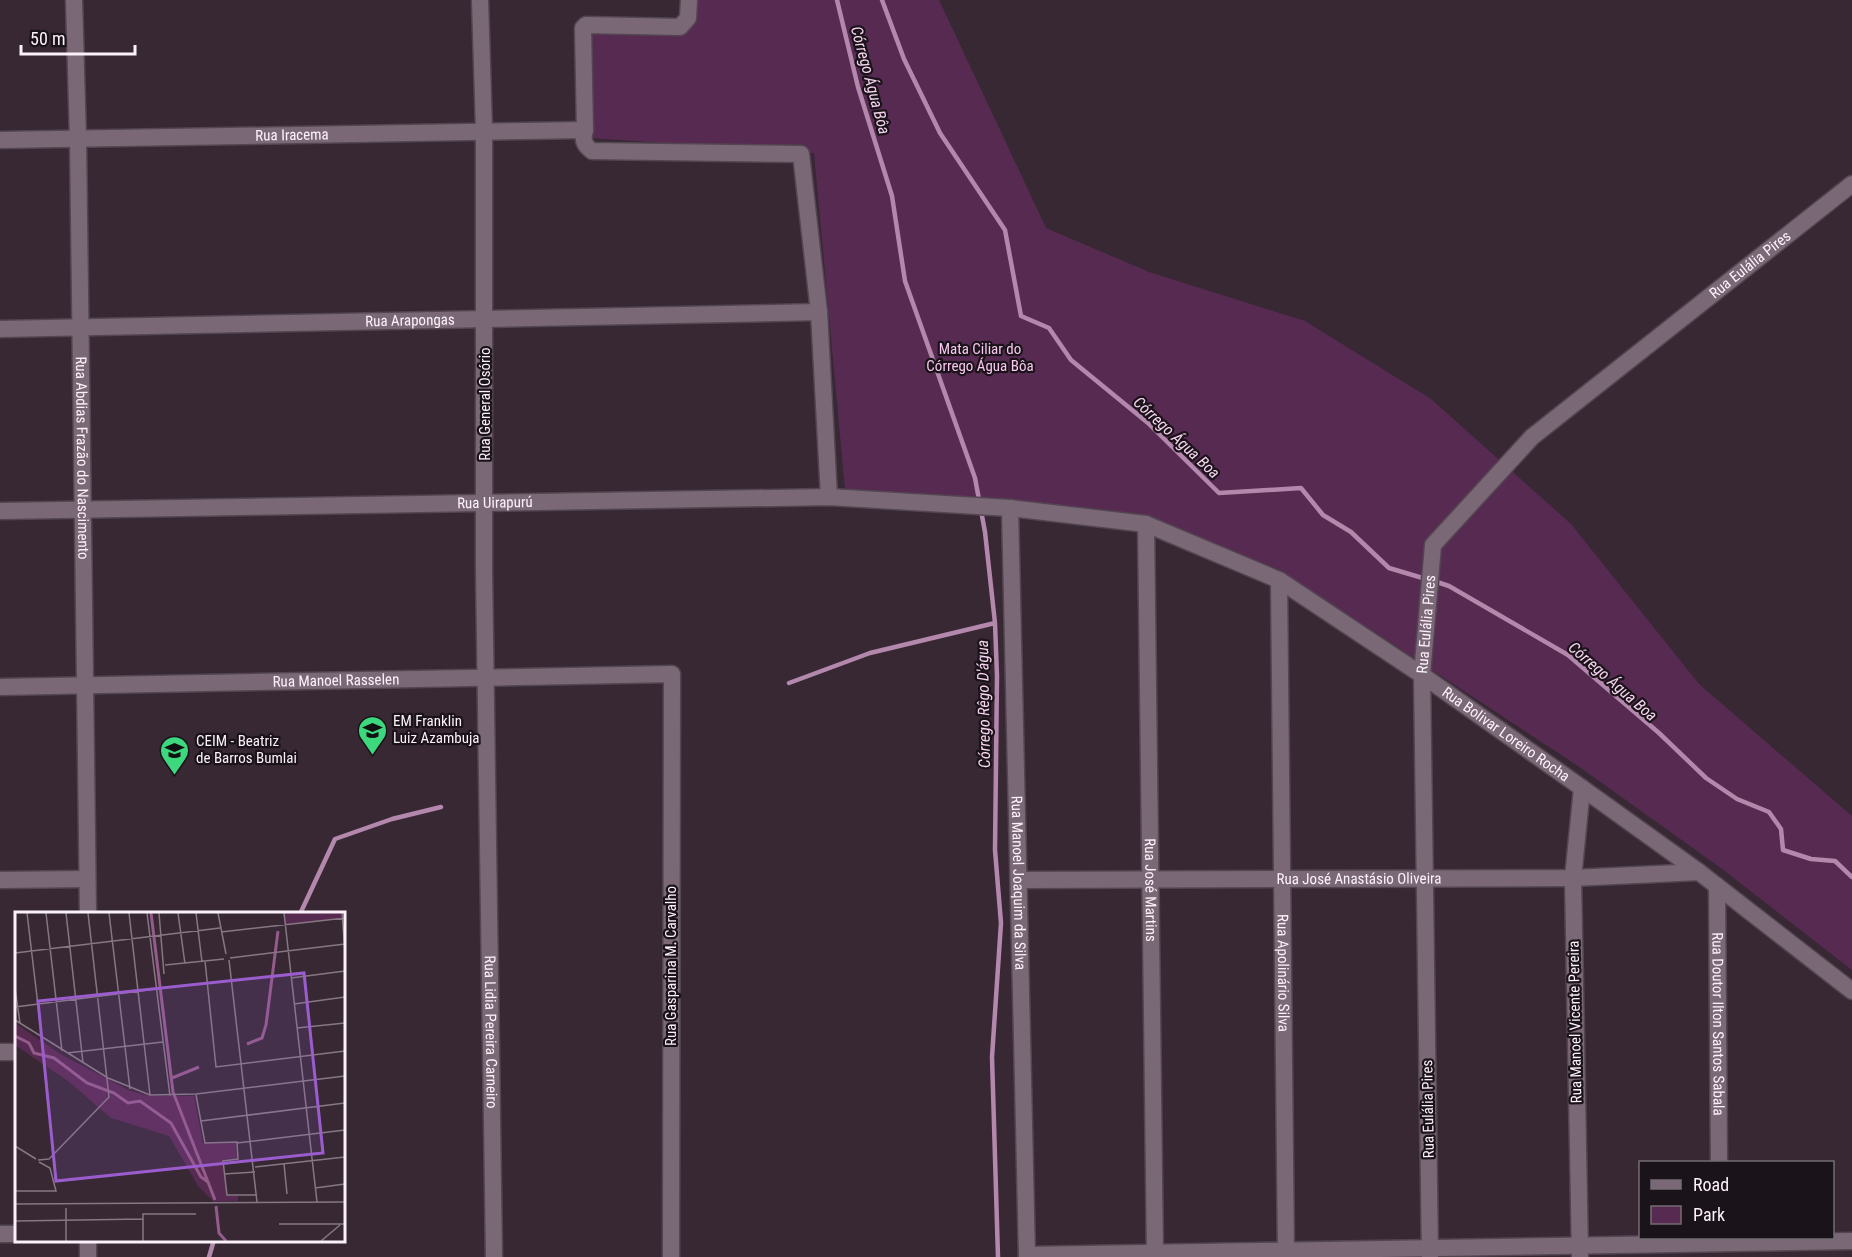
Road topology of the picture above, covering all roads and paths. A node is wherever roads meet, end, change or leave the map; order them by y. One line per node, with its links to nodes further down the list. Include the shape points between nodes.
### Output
1 (74, 0): 6 (street, Rua Abdias Frazão do Nascimento)
2 (480, 0): 4 (street, Rua General Osório)
3 (689, 0): 5 (street, via 688,18 680,27 583,28)
4 (484, 130): 5 (street, Rua Iracema); 6 (street, Rua Iracema); 10 (street, Rua General Osório)
5 (585, 130): 9 (street, via 582,138 592,151 801,154)
6 (78, 139): 7 (street, Rua Iracema); 12 (street, Rua Abdias Frazão do Nascimento)
7 (0, 140)
8 (1852, 184): 22 (street, Rua Eulália Pires, via 1532,436 1433,545)
9 (820, 314): 10 (street, Rua Arapongas); 13 (street)
10 (485, 319): 12 (street, Rua Arapongas); 14 (street, Rua General Osório)
11 (0, 328): 12 (street, Rua Arapongas)
12 (81, 328): 17 (street, Rua Abdias Frazão do Nascimento)
13 (829, 497): 14 (street, Rua Uirapurú); 15 (street, Rua Uirapurú)
14 (485, 502): 17 (street, Rua Uirapurú); 23 (street, Rua General Osório)
15 (989, 506): 16 (street, Rua Bolivar Loreiro Rocha)
16 (1010, 508): 19 (street, Rua Bolivar Loreiro Rocha); 34 (street, Rua Manoel Joaquim da Silva)
17 (83, 510): 18 (street, Rua Uirapurú); 24 (street, Rua Abdias Frazão do Nascimento)
18 (0, 511)
19 (1146, 524): 20 (street, Rua Bolivar Loreiro Rocha); 35 (street, Rua José Martins)
20 (1279, 580): 22 (street, Rua Bolivar Loreiro Rocha); 31 (street, Rua Apolinário Silva)
21 (672, 674): 23 (street, Rua Manoel Rasselen); 48 (street, Rua Gasparina M. Carvalho)
22 (1422, 675): 26 (street, Rua Bolivar Loreiro Rocha); 32 (street, Rua Eulália Pires)
23 (486, 678): 24 (street, Rua Manoel Rasselen); 27 (street, Rua General Osório)
24 (85, 686): 25 (street, Rua Manoel Rasselen); 30 (street, Rua Abdias Frazão do Nascimento)
25 (0, 687)
26 (1582, 788): 28 (street, Rua Bolivar Loreiro Rocha); 29 (street, Rua Manoel Vicente Pereira)
27 (487, 808): 47 (street, Rua Lidia Pereira Carneiro)
28 (1699, 872): 29 (street, Rua José Anastásio Oliveira); 36 (street, Rua Bolivar Loreiro Rocha)
29 (1573, 878): 32 (street, Rua José Anastásio Oliveira); 42 (street, Rua Manoel Vicente Pereira)
30 (87, 879): 33 (street); 37 (street, Rua Abdias Frazão do Nascimento)
31 (1282, 879): 32 (street, Rua José Anastásio Oliveira); 35 (street, Rua José Anastásio Oliveira); 44 (street, Rua Apolinário Silva)
32 (1425, 879): 43 (street, Rua Eulália Pires)
33 (0, 880)
34 (1020, 880): 35 (street, Rua José Anastásio Oliveira); 46 (street, Rua Manoel Joaquim da Silva)
35 (1151, 880): 45 (street, Rua José Martins)
36 (1717, 886): 38 (street, Rua Bolivar Loreiro Rocha); 39 (street, Rua Doutor Ilton Santos Sabala)
37 (88, 912)
38 (1852, 991)
39 (1719, 1161)
40 (1852, 1241): 41 (street)
41 (1720, 1247): 42 (street)
42 (1580, 1252): 43 (street, via 1485,1249)
43 (1430, 1253): 44 (street)
44 (1286, 1254): 45 (street)
45 (1155, 1255): 46 (street)
46 (1027, 1256)
47 (494, 1257)
48 (671, 1257)

